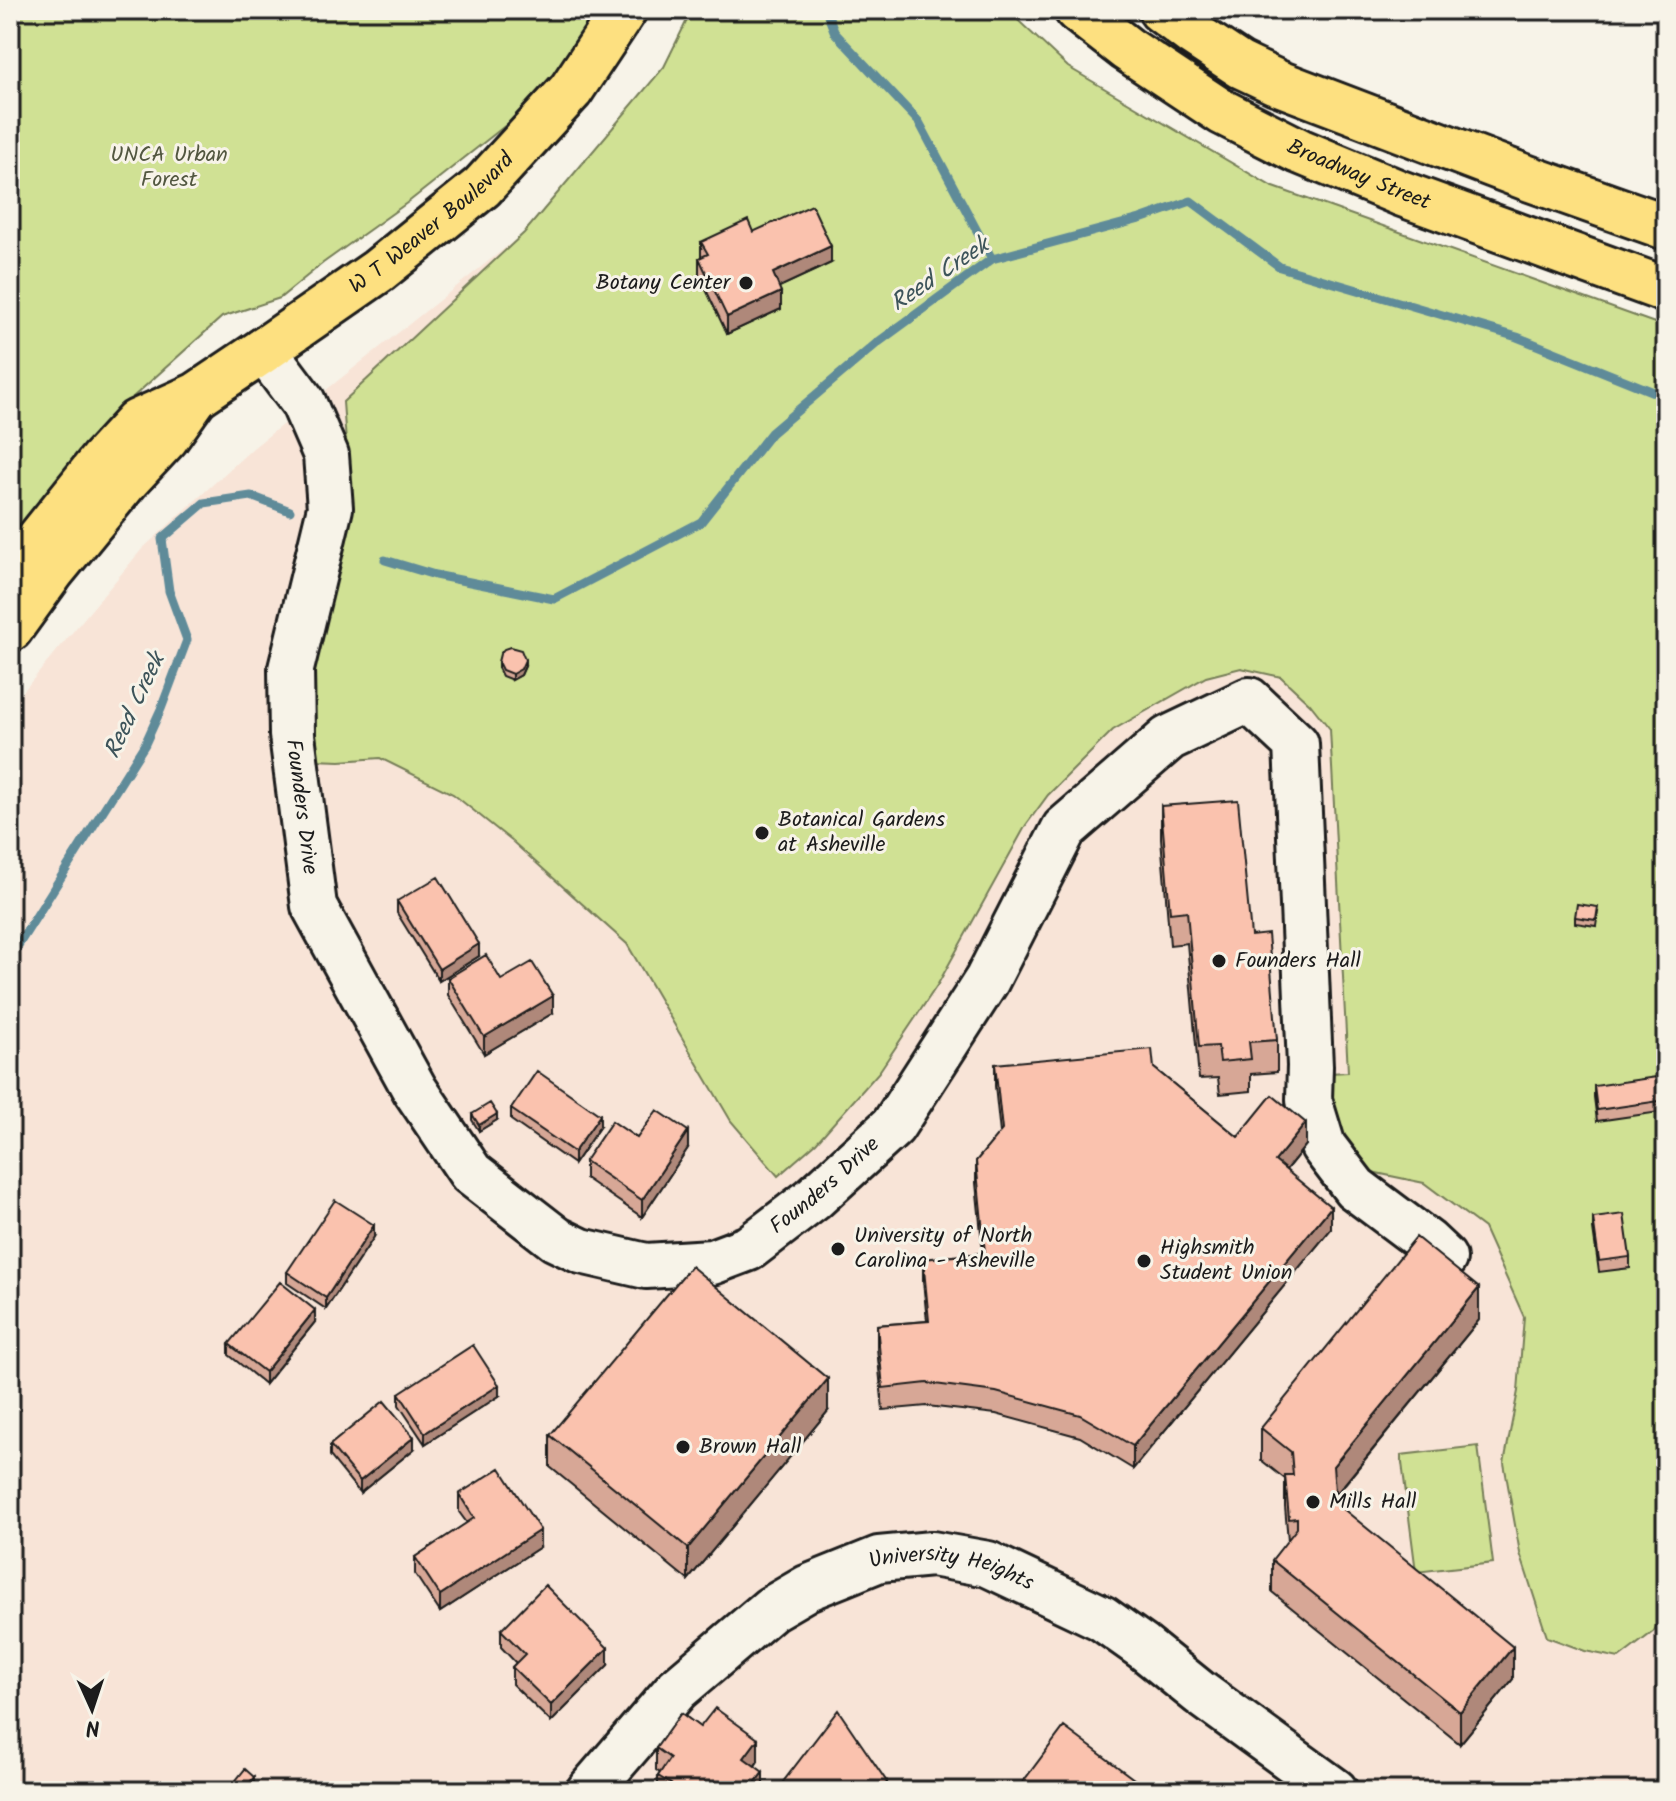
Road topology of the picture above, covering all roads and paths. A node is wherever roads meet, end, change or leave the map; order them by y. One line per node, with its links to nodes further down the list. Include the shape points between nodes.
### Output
1 (624, 10): 6 (main road, W T Weaver Boulevard, via 571,90 482,187 378,271)
2 (1077, 10): 5 (main road, Broadway Street, via 1222,112 1299,151)
3 (1161, 10): 4 (main road, via 1240,65 1276,82)
4 (1666, 227)
5 (1666, 290)
6 (264, 350): 7 (main road, W T Weaver Boulevard); 10 (street, Founders Drive, via 303,402 326,455 330,508 291,669 292,735 314,906 415,1090 471,1173 556,1239 581,1251 646,1266 712,1262 749,1248 813,1199 893,1126 987,980 1064,829 1169,738 1249,700 1296,744 1309,1100 1323,1146 1355,1188)
7 (197, 395): 8 (main road, W T Weaver Boulevard, via 137,422); 9 (main road, W T Weaver Boulevard)
8 (10, 575)
9 (10, 629)
10 (1444, 1258)
11 (589, 1791): 12 (street, University Heights, via 677,1689 771,1609 879,1559 932,1554 988,1564 1102,1618)
12 (1335, 1791)

